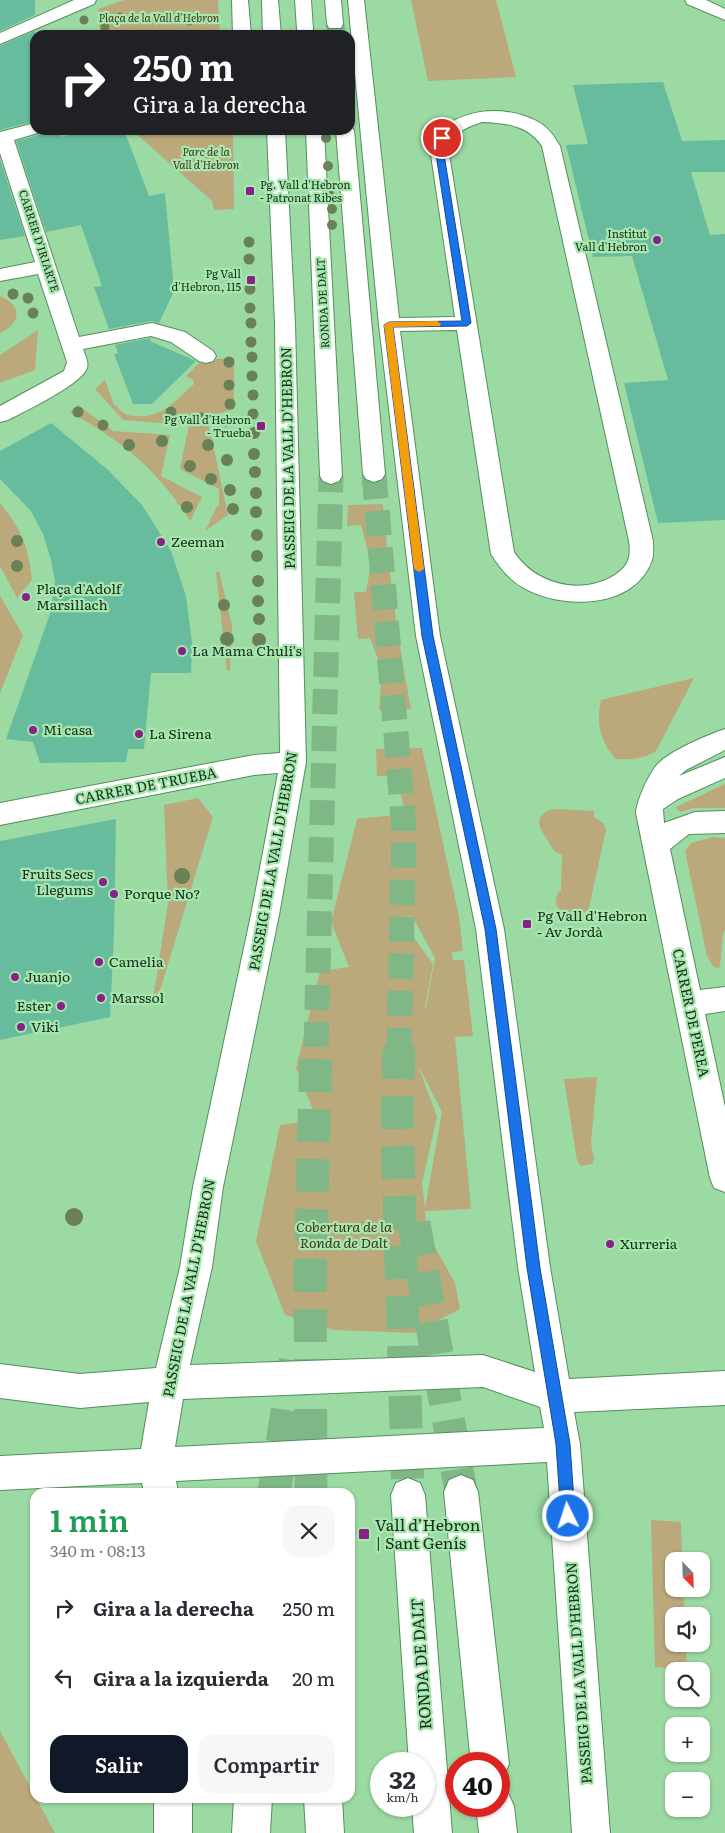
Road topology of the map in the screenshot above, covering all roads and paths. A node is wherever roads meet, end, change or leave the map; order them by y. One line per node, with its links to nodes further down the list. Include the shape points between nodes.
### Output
1 (88, 0): 13 (main road)
2 (240, 0): 11 (main road)
3 (270, 0): 12 (main road)
4 (303, 0): 10 (main road)
5 (333, 0): 9 (main road)
6 (356, 0): 14 (main road, PASSEIG DE LA VALL D'HEBRON)
7 (693, 0): 8 (main road)
8 (725, 15)
9 (335, 24)
10 (305, 29)
11 (242, 30)
12 (272, 30)
13 (0, 39)
14 (356, 63): 23 (main road, PASSEIG DE LA VALL D'HEBRON)
15 (30, 130): 19 (main road)
16 (276, 135): 30 (main road, PASSEIG DE LA VALL D'HEBRON, via 285,324)
17 (315, 135): 28 (main road, RONDA DE DALT)
18 (345, 135): 27 (main road)
19 (2, 138): 20 (main road, CARRER D'IRIARTE)
20 (48, 266): 21 (main road); 24 (main road, CARRER D'IRIARTE)
21 (0, 275)
22 (467, 323): 22 (main road, via 439,148 450,129 465,122 482,117 520,121 535,127 552,146 641,541 640,559 631,574 614,586 591,594 542,588 521,578 507,563); 23 (main road)
23 (389, 325): 43 (main road, PASSEIG DE LA VALL D'HEBRON, via 428,636 490,929 534,1268)
24 (72, 345): 25 (main road, via 152,329 178,337); 26 (main road, CARRER D'IRIARTE, via 77,362 70,376)
25 (206, 356)
26 (0, 415)
27 (374, 474)
28 (331, 476)
29 (725, 739): 32 (main road, via 665,773)
30 (293, 762): 33 (main road, CARRER DE TRUEBA, via 254,765); 41 (main road, PASSEIG DE LA VALL D'HEBRON, via 265,915 208,1187 196,1267)
31 (725, 767): 32 (main road)
32 (650, 804): 35 (main road, CARRER DE PEREA)
33 (0, 814)
34 (725, 822): 35 (main road, via 707,821 676,828 666,834)
35 (656, 847): 37 (main road, CARRER DE PEREA)
36 (725, 999): 37 (main road)
37 (688, 1004): 38 (main road, CARRER DE PEREA)
38 (718, 1103): 39 (main road, CARRER DE PEREA)
39 (725, 1178)
40 (0, 1381): 41 (main road, via 80,1391)
41 (169, 1383): 43 (main road, via 483,1371); 46 (main road, PASSEIG DE LA VALL D'HEBRON)
42 (725, 1388): 43 (main road)
43 (556, 1396): 44 (main road, PASSEIG DE LA VALL D'HEBRON)
44 (563, 1444): 46 (main road); 59 (main road, PASSEIG DE LA VALL D'HEBRON)
45 (0, 1473): 46 (main road)
46 (158, 1478)
47 (461, 1492): 49 (main road)
48 (408, 1495): 57 (main road, RONDA DE DALT)
49 (489, 1752)
50 (173, 1803): 54 (main road)
51 (253, 1803): 55 (main road)
52 (323, 1803): 56 (main road)
53 (496, 1817): 58 (main road)
54 (173, 1833)
55 (251, 1833)
56 (325, 1833)
57 (433, 1833)
58 (498, 1833)
59 (591, 1833)

